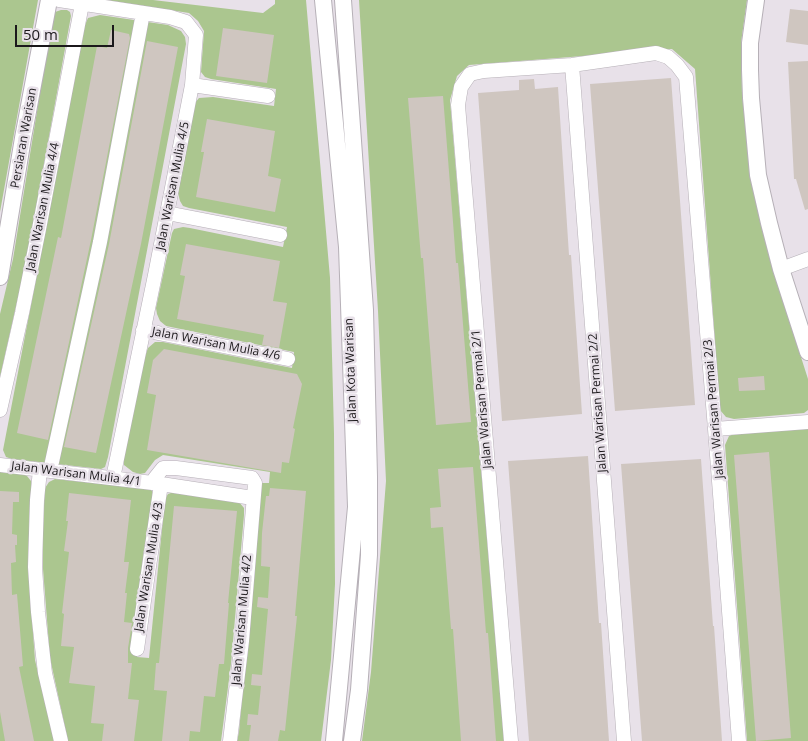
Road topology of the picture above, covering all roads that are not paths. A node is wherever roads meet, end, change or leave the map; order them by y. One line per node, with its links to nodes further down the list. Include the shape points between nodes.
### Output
1 (49, 0): 15 (street, Persiaran Warisan)
2 (59, 0): 6 (street, Jalan Warisan Mulia 4/5)
3 (323, 0): 30 (street, Jalan Kota Warisan, via 347,247 356,507)
4 (343, 0): 31 (street, Jalan Kota Warisan, via 365,310 369,476 369,555)
5 (756, 0): 14 (street, via 750,70 758,175)
6 (82, 4): 7 (street, Jalan Warisan Mulia 4/5); 19 (street, Jalan Warisan Mulia 4/4)
7 (143, 13): 9 (street, Jalan Warisan Mulia 4/5, via 186,22 196,35); 23 (street, via 100,242)
8 (572, 65): 21 (street, Jalan Warisan Permai 2/3, via 656,53 668,57 686,77); 32 (street, Jalan Warisan Permai 2/1, via 470,74 461,87 458,106); 33 (street, Jalan Warisan Permai 2/2)
9 (192, 85): 10 (street); 11 (street, Jalan Warisan Mulia 4/5)
10 (268, 96)
11 (167, 213): 12 (street); 16 (street, Jalan Warisan Mulia 4/5)
12 (280, 235)
13 (808, 259): 14 (street)
14 (782, 269): 17 (street)
15 (0, 277)
16 (143, 330): 18 (street, Jalan Warisan Mulia 4/6); 24 (street, Jalan Warisan Mulia 4/5)
17 (808, 352)
18 (288, 358)
19 (0, 410)
20 (808, 422): 21 (street)
21 (715, 428): 34 (street, Jalan Warisan Permai 2/3)
22 (0, 465): 23 (street, Jalan Warisan Mulia 4/1)
23 (45, 470): 24 (street, Jalan Warisan Mulia 4/1); 28 (street, via 37,500 35,567 45,673)
24 (113, 478): 25 (street, Jalan Warisan Mulia 4/1)
25 (157, 484): 26 (street, Jalan Warisan Mulia 4/1); 26 (street, Jalan Warisan Mulia 4/1, via 155,478 163,468 218,473 252,478); 27 (street, Jalan Warisan Mulia 4/3)
26 (253, 498): 29 (street, Jalan Warisan Mulia 4/2, via 242,641)
27 (137, 649)
28 (61, 741)
29 (230, 741)
30 (334, 741)
31 (352, 741)
32 (511, 741)
33 (624, 741)
34 (739, 741)

